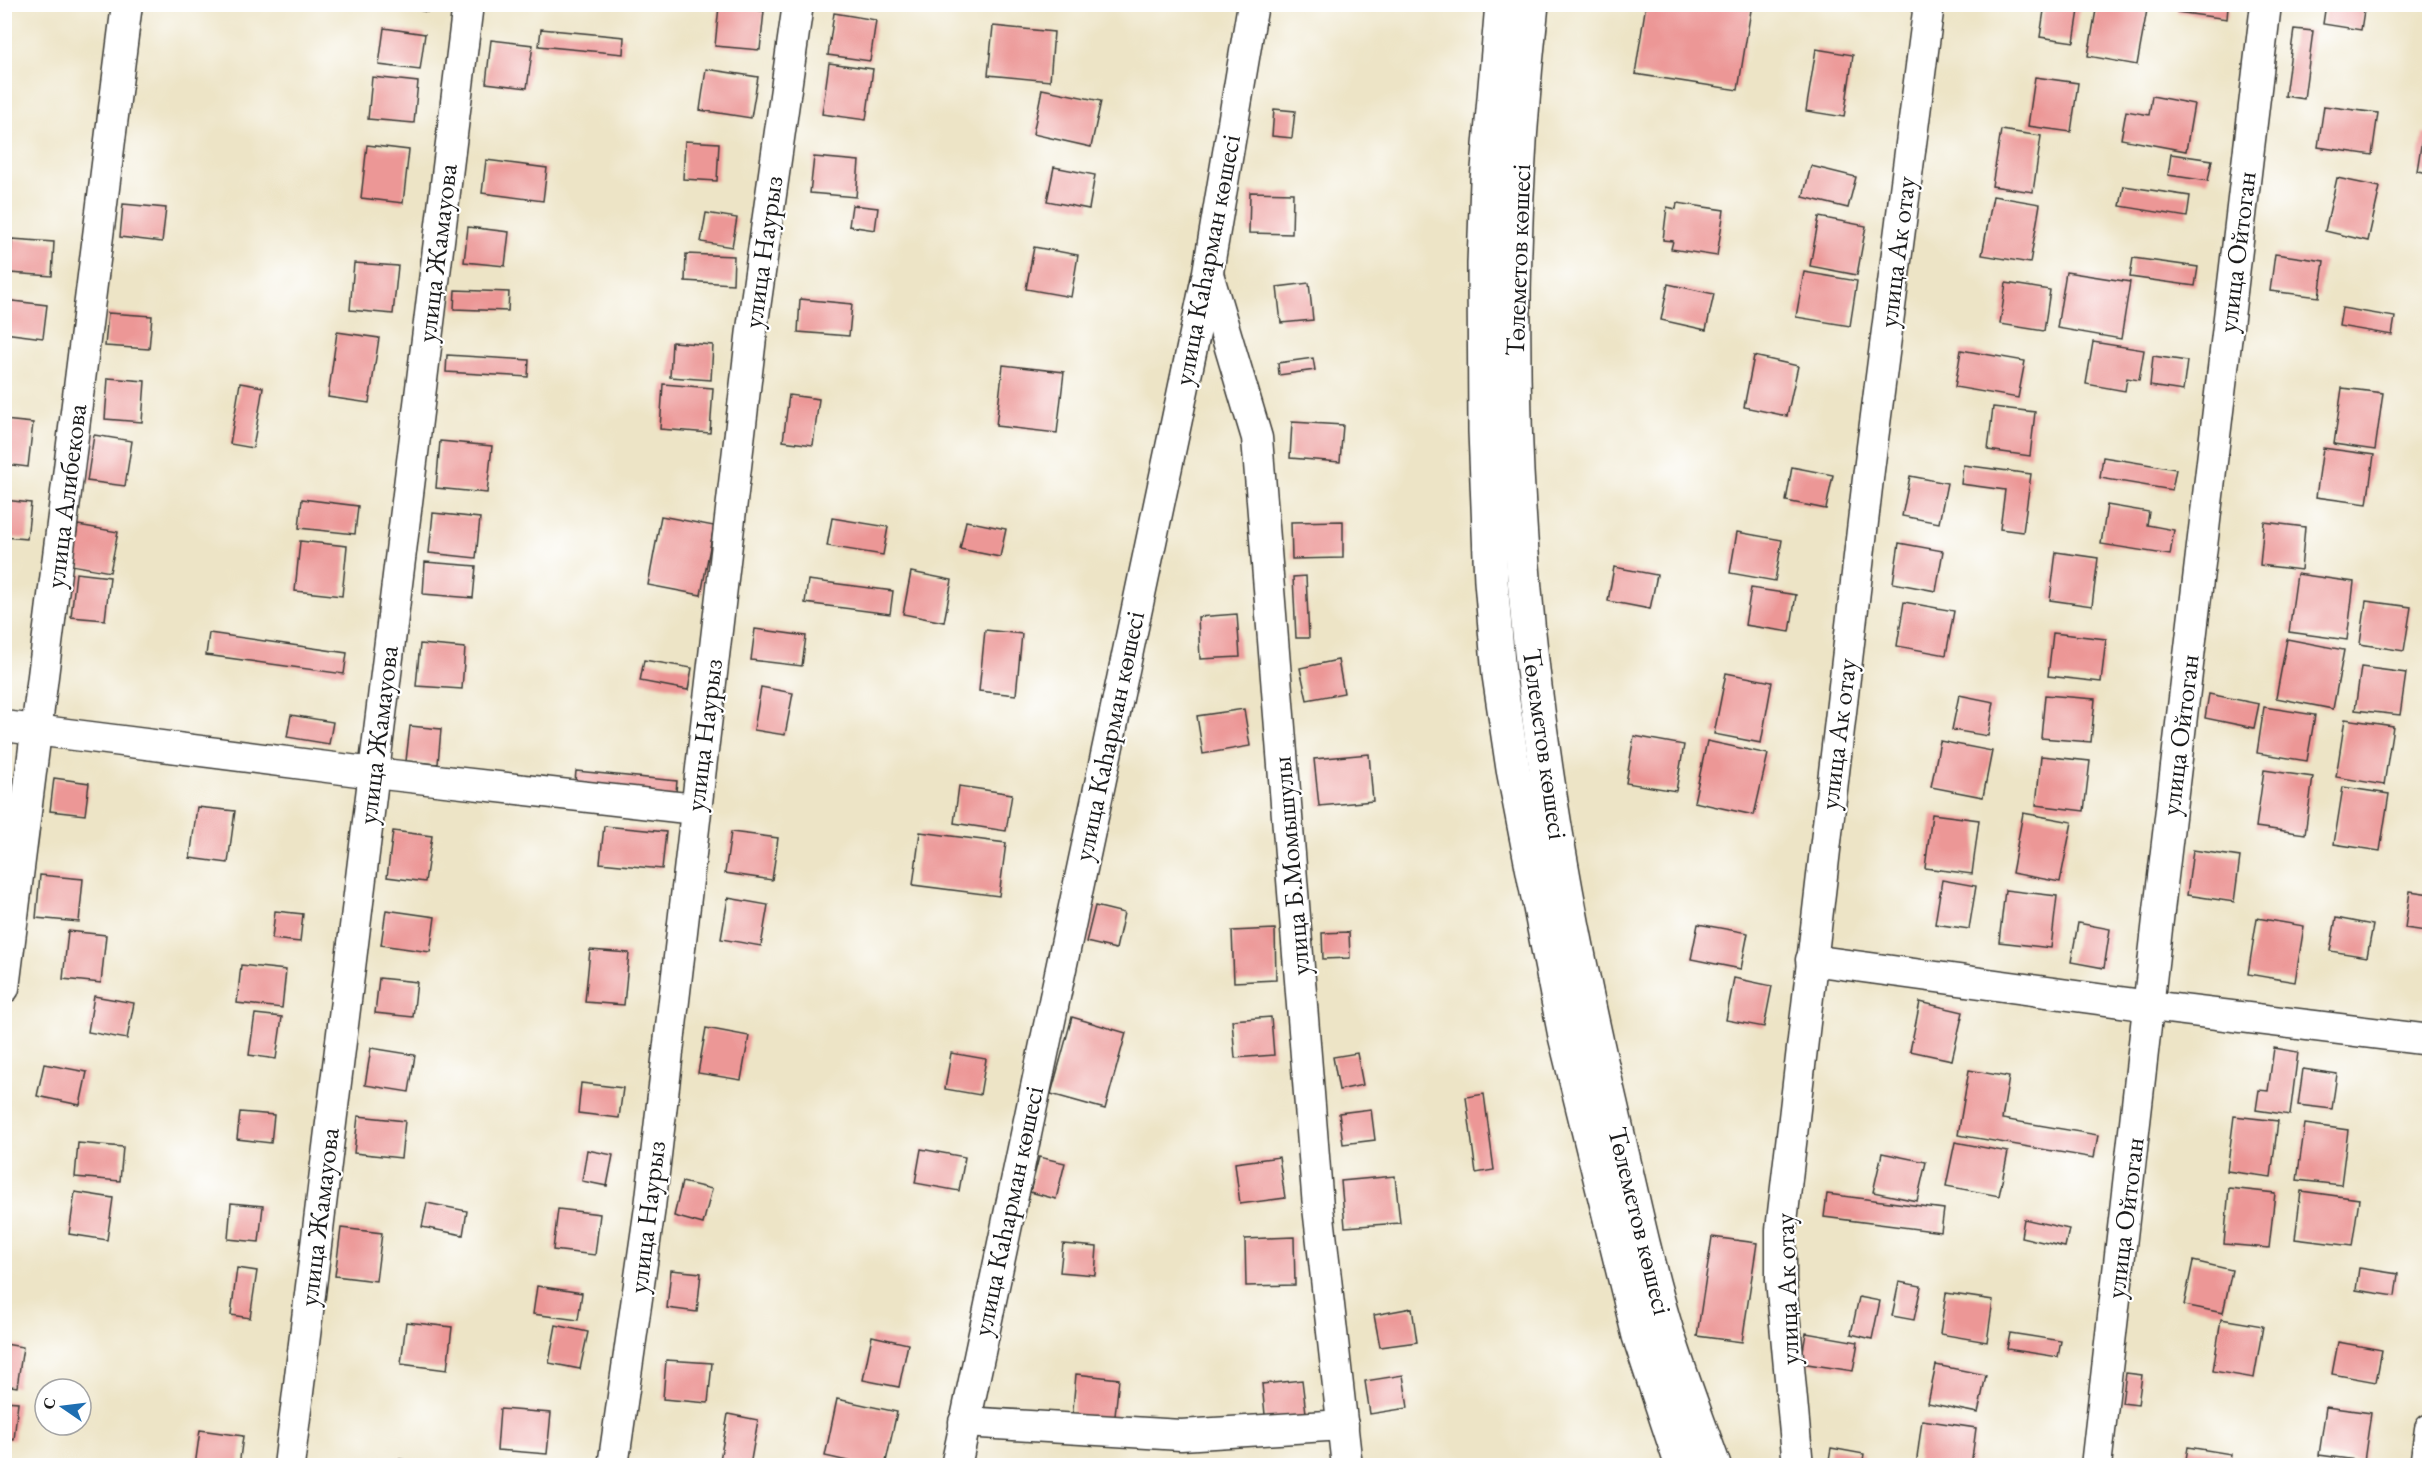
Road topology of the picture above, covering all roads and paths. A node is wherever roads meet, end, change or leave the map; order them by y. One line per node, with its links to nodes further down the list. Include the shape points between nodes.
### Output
1 (126, 4): 11 (street, улица Алибекова)
2 (468, 4): 12 (street, улица Жамауова)
3 (798, 4): 13 (street, улица Наурыз, via 752,329)
4 (1253, 4): 9 (street, улица Каһарман көшесі)
5 (1502, 4): 25 (main road, Төлеметов көшесі, via 1484,264 1489,523 1499,675 1515,780 1565,1036 1639,1336)
6 (1532, 4): 26 (main road, Төлеметов көшесі, via 1515,271 1515,432 1533,672 1569,906 1593,1026 1667,1330)
7 (1929, 4): 14 (street, улица Ак отау)
8 (2266, 4): 16 (street, улица Ойтоган)
9 (1208, 272): 18 (street, улица Каһарман көшесі); 19 (street, улица Б.Момышулы, via 1257,438 1318,1207)
10 (4, 726): 11 (street)
11 (37, 730): 12 (street); 15 (street, улица Алибекова)
12 (374, 773): 13 (street); 21 (street, улица Жамауова)
13 (695, 809): 22 (street, улица Наурыз, via 650,1207)
14 (1812, 960): 16 (street); 27 (street, улица Ак отау, via 1780,1230)
15 (4, 988)
16 (2150, 1006): 17 (street); 28 (street, улица Ойтоган)
17 (2430, 1040)
18 (964, 1422): 19 (street, via 1181,1435); 23 (street, улица Каһарман көшесі)
19 (1343, 1425): 24 (street, улица Б.Момышулы)
20 (2430, 1429): 29 (street)
21 (289, 1466)
22 (613, 1466)
23 (956, 1466)
24 (1347, 1466)
25 (1682, 1466)
26 (1714, 1466)
27 (1798, 1466)
28 (2096, 1466)
29 (2425, 1466)

